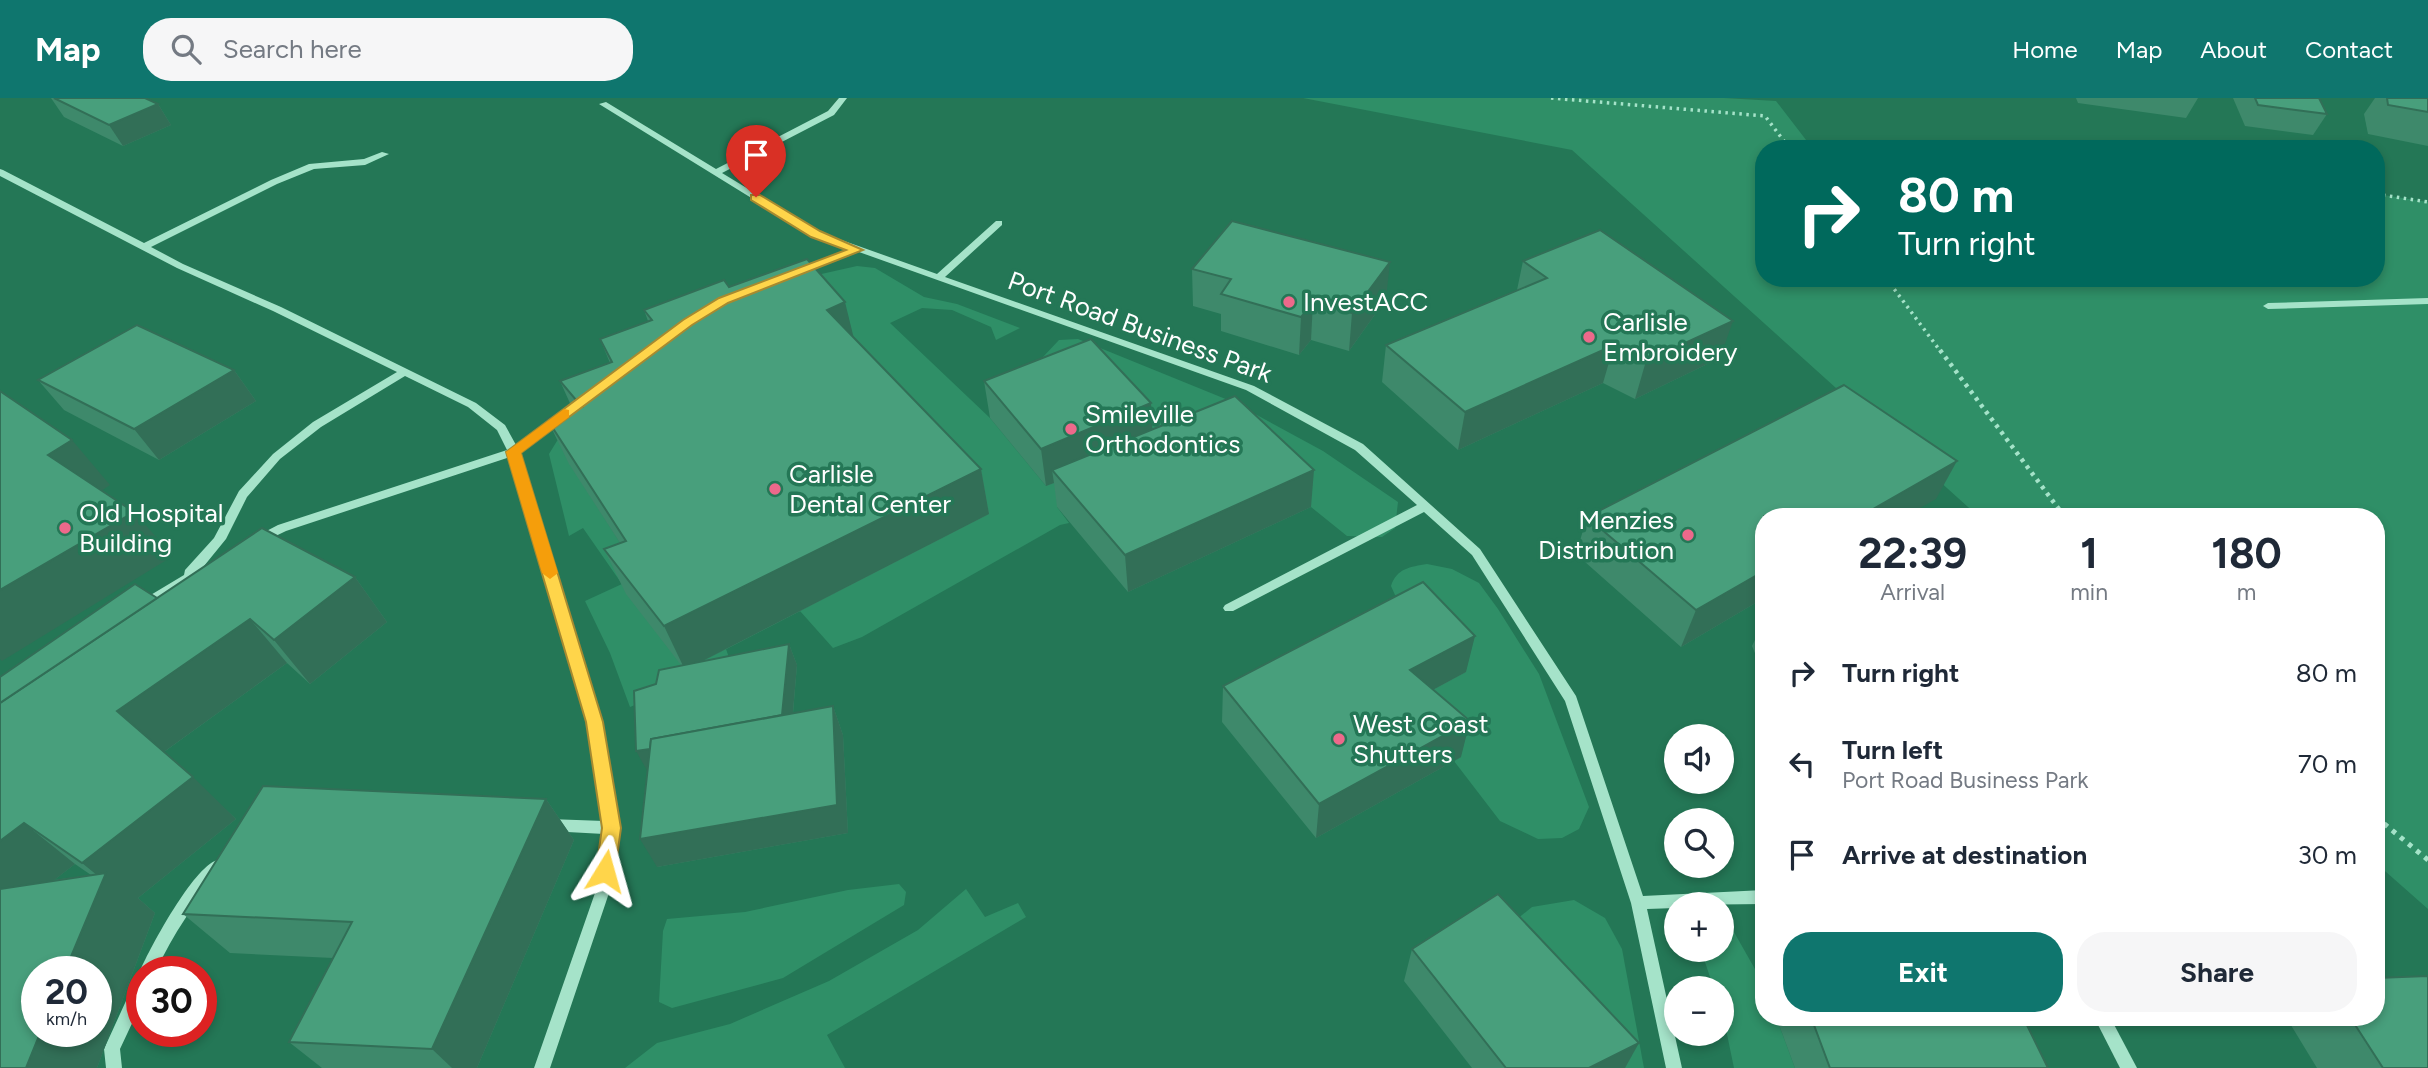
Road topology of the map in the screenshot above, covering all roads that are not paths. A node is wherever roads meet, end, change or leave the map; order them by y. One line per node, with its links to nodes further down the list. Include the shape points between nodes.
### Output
1 (843, 98): 5 (street, via 831,113)
2 (603, 103): 5 (street, Port Road Business Park)
3 (385, 154): 7 (street, via 365,162 312,166)
4 (0, 172): 7 (street)
5 (716, 173): 8 (street, Port Road Business Park, via 816,234)
6 (999, 223): 10 (street)
7 (144, 247): 13 (street)
8 (857, 250): 9 (street); 10 (street, Port Road Business Park)
9 (784, 278)
10 (938, 278): 16 (street, Port Road Business Park, via 1250,388 1359,447)
11 (2428, 301): 12 (street)
12 (2268, 306)
13 (405, 372): 15 (street, via 472,405 501,428); 19 (street, via 340,408 263,471 243,493 219,540)
14 (600, 387): 15 (street)
15 (514, 452): 17 (street, via 282,528); 23 (street, via 595,722)
16 (1425, 506): 20 (street); 26 (street, Port Road Business Park, via 1476,552 1571,700)
17 (246, 548)
18 (214, 564): 19 (street)
19 (184, 579): 21 (street)
20 (1229, 608)
21 (137, 609)
22 (528, 824): 23 (street)
23 (612, 828): 31 (street, via 602,893)
24 (226, 856): 27 (street, via 198,885)
25 (1755, 897): 26 (street)
26 (1637, 903): 32 (street, Port Road Business Park)
27 (155, 956)
28 (126, 1018): 30 (street, via 111,1049)
29 (2107, 1026): 33 (street)
30 (114, 1068)
31 (542, 1068)
32 (1674, 1068)
33 (2129, 1068)

